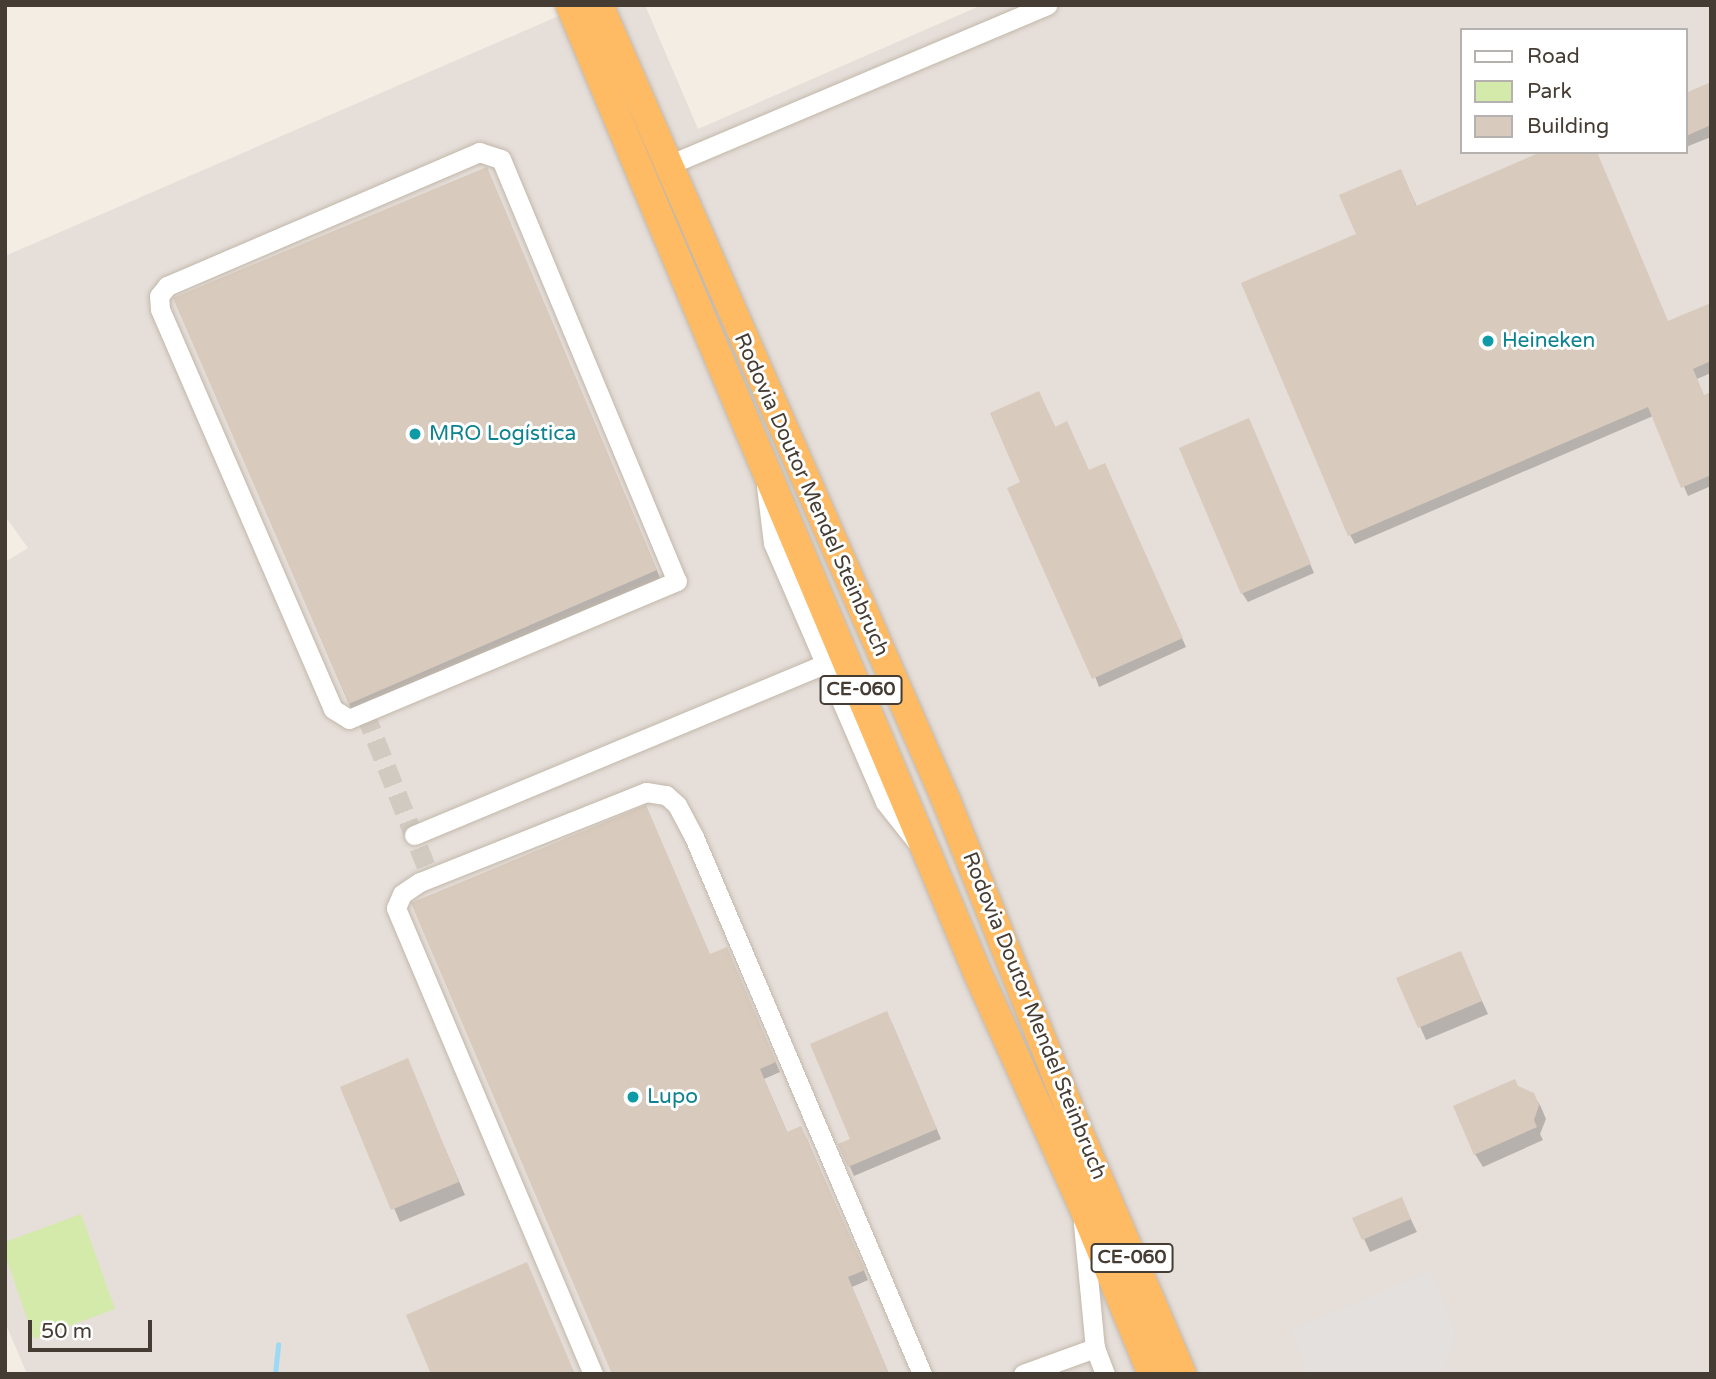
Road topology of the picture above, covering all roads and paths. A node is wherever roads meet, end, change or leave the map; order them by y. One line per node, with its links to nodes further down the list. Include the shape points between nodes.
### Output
1 (570, 5): 5 (highway, Rodovia Doutor Mendel Steinbruch / CE-060)
2 (598, 5): 4 (highway, Rodovia Doutor Mendel Steinbruch / CE-060)
3 (1047, 5): 4 (lane)
4 (666, 166): 17 (highway, Rodovia Doutor Mendel Steinbruch / CE-060, via 946,800)
5 (765, 464): 7 (lane, via 773,543); 9 (highway, Rodovia Doutor Mendel Steinbruch / CE-060)
6 (677, 581): 6 (lane, via 349,719 332,709 160,309 159,296 167,286 479,152 501,159)
7 (825, 664): 8 (lane); 9 (lane, via 885,802)
8 (414, 835)
9 (927, 852): 10 (highway, Rodovia Doutor Mendel Steinbruch / CE-060)
10 (1082, 1202): 11 (lane); 16 (highway, Rodovia Doutor Mendel Steinbruch / CE-060)
11 (1094, 1348): 14 (lane); 15 (lane)
12 (593, 1374): 13 (lane, via 396,908 402,894 420,882 646,792 666,796 677,805 694,837)
13 (922, 1374)
14 (1023, 1374)
15 (1105, 1374)
16 (1152, 1374)
17 (1182, 1374)

